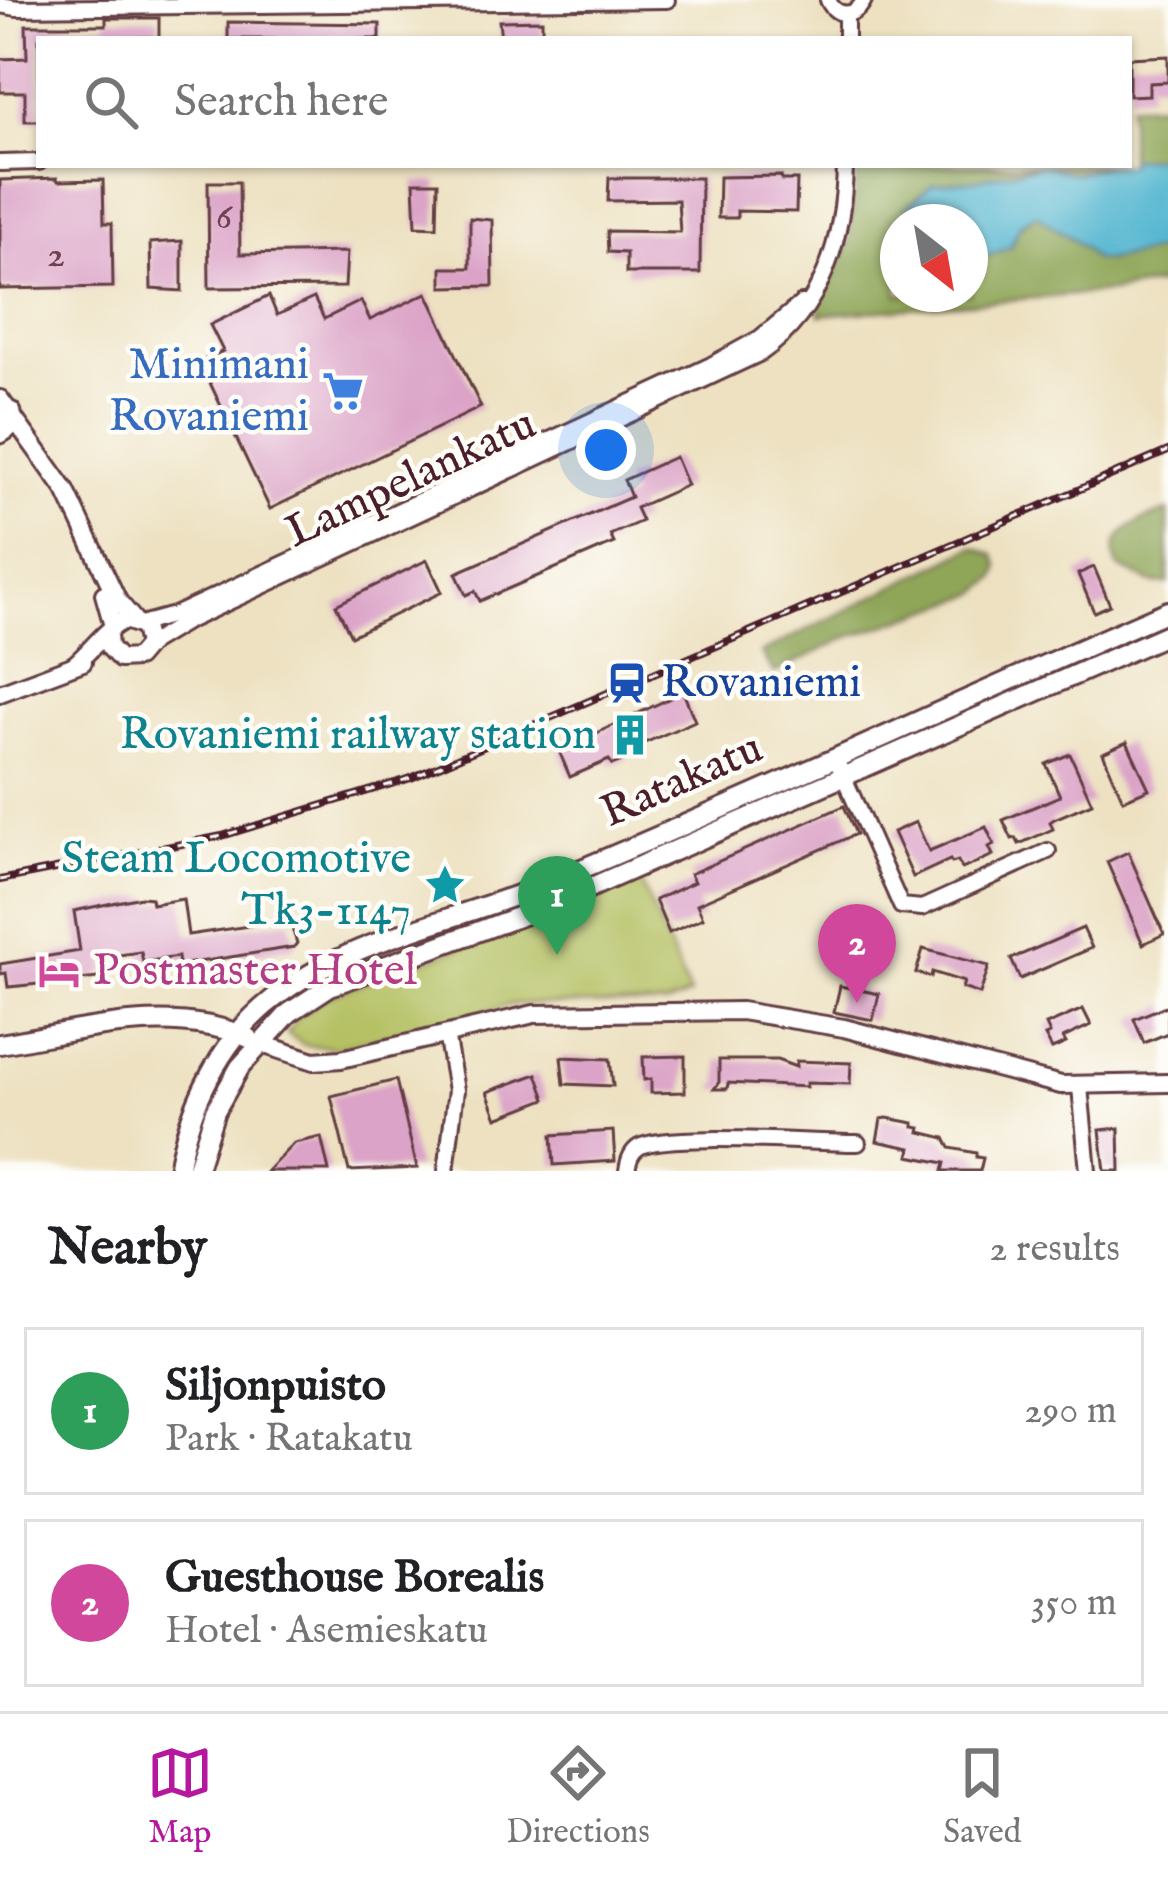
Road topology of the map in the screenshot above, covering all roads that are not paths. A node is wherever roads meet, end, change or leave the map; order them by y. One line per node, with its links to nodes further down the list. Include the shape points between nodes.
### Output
1 (667, 0): 4 (street)
2 (828, 0): 5 (street)
3 (864, 0): 5 (street)
4 (0, 5)
5 (846, 14): 6 (street)
6 (846, 36)
7 (36, 162): 8 (street)
8 (0, 163)
9 (845, 168): 10 (street, Lampelankatu, via 839,236)
10 (814, 291): 13 (street, Lampelankatu, via 773,329 711,364 174,615); 16 (street, Lampelankatu, via 789,331 743,363)
11 (3, 417): 13 (street, via 65,491 118,601); 14 (street, via 71,521 109,605)
12 (1168, 611): 20 (main road, Ratakatu)
13 (137, 622): 14 (street); 16 (street)
14 (111, 630): 17 (street); 18 (street)
15 (1168, 634): 21 (main road, Ratakatu)
16 (148, 645): 17 (street, via 133,660)
17 (114, 655): 18 (street)
18 (74, 665): 19 (street)
19 (0, 693)
20 (835, 757): 21 (street); 23 (main road, Ratakatu, via 545,884 329,962 267,1003)
21 (843, 776): 22 (street, via 905,908 922,908); 25 (main road, Ratakatu, via 537,910 330,986)
22 (1048, 851)
23 (238, 1034): 25 (main road); 26 (main road, via 167,1021); 30 (main road, Ratakatu, via 198,1102)
24 (446, 1034): 25 (street, via 314,1061); 28 (street, via 550,1012 773,1013); 32 (street, via 456,1090)
25 (259, 1042): 31 (main road, Ratakatu, via 215,1111)
26 (0, 1044)
27 (1168, 1083): 28 (street)
28 (1080, 1088): 34 (street)
29 (858, 1143): 33 (street, via 654,1143 638,1147)
30 (178, 1171)
31 (196, 1171)
32 (446, 1171)
33 (627, 1171)
34 (1088, 1171)

